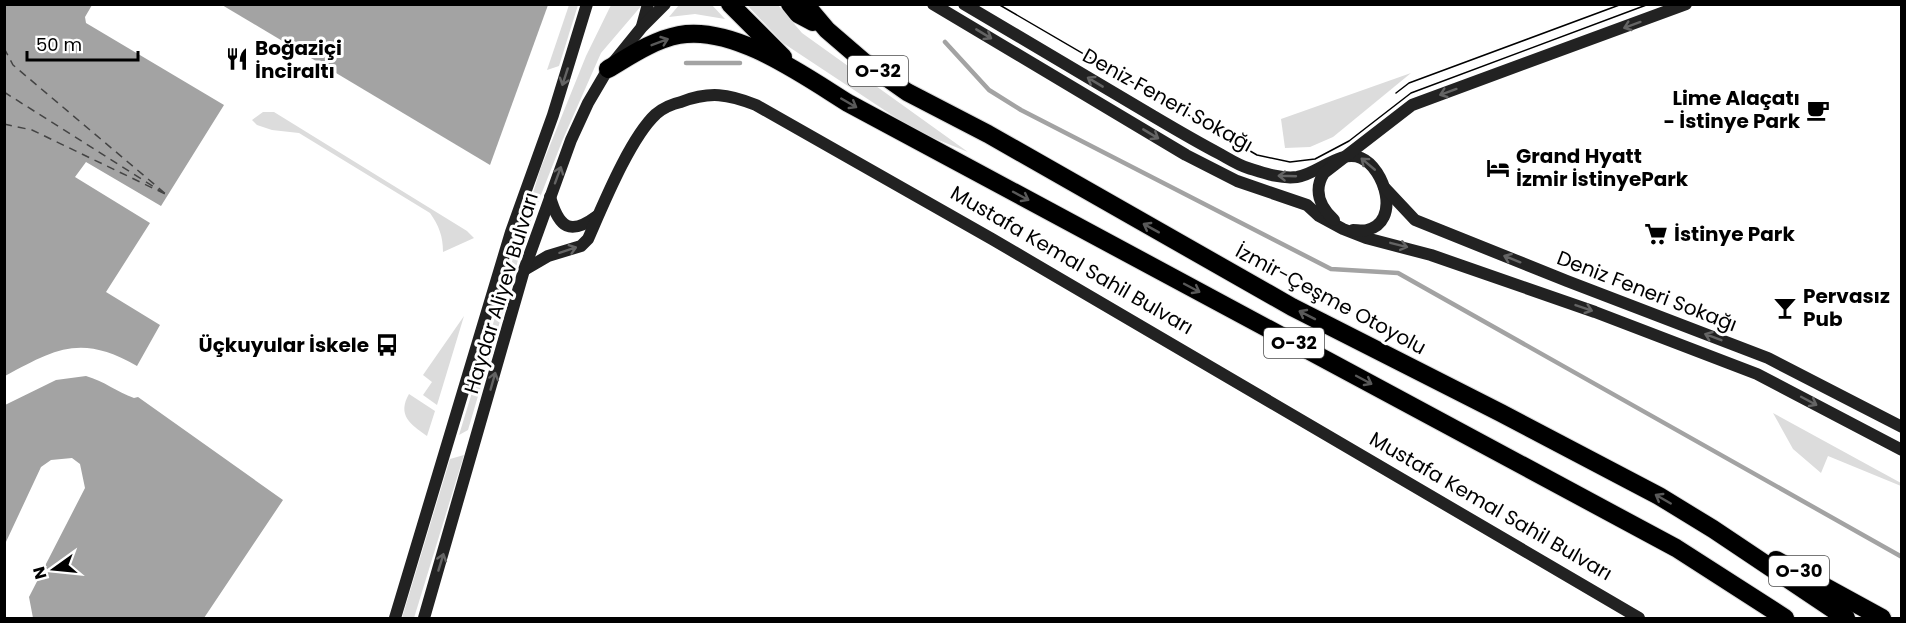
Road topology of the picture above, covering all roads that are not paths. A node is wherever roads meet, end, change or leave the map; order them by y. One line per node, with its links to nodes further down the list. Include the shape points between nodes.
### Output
1 (589, 4): 12 (main road, Haydar Aliyev Bulvarı)
2 (596, 4): 12 (main road)
3 (648, 4): 13 (main road)
4 (665, 4): 13 (main road, Haydar Aliyev Bulvarı)
5 (730, 4): 16 (highway)
6 (790, 4): 14 (highway, via 798,14)
7 (805, 4): 14 (highway, İzmir-Çeşme Otoyolu / O-32)
8 (814, 4): 14 (highway)
9 (933, 4): 21 (main road, Deniz Feneri Sokağı, one-way to 21, via 1186,155 1237,181 1307,205)
10 (964, 4): 17 (main road, Deniz Feneri Sokağı, one-way to 10, via 1299,177 1281,177 1244,167)
11 (1686, 4): 17 (main road, one-way to 17, via 1412,105)
12 (584, 22): 26 (main road, Haydar Aliyev Bulvarı, one-way to 26, via 512,232)
13 (642, 27): 15 (main road, Haydar Aliyev Bulvarı)
14 (827, 30): 25 (highway, İzmir-Çeşme Otoyolu / O-32, one-way to 14, via 1659,496 1292,307 907,92)
15 (608, 69): 16 (highway, one-way to 16, via 653,43 698,33 736,40); 19 (main road, Haydar Aliyev Bulvarı, one-way to 15, via 571,140)
16 (799, 72): 29 (highway, O-32, one-way to 29, via 848,103 1676,548)
17 (1341, 158): 18 (main road, Deniz Feneri Sokağı, one-way to 17, via 1378,174 1361,158); 21 (main road, via 1324,173 1318,188 1324,210)
18 (1384, 188): 21 (main road, via 1387,202 1383,219 1377,225 1366,230); 23 (main road, Deniz Feneri Sokağı, one-way to 18, via 1768,358 1415,220)
19 (550, 197): 20 (main road, via 555,214 568,227 584,226); 22 (main road, Haydar Aliyev Bulvarı)
20 (598, 216): 22 (main road, Mustafa Kemal Sahil Bulvarı, one-way to 20, via 548,256 581,246); 28 (main road, Mustafa Kemal Sahil Bulvarı, via 623,165 656,114 669,106 711,94 738,98 1002,245)
21 (1343, 229): 24 (main road, Deniz Feneri Sokağı, one-way to 24, via 1595,312 1757,374)
22 (524, 270): 27 (main road, Haydar Aliyev Bulvarı, one-way to 22)
23 (1902, 427)
24 (1902, 450)
25 (1713, 529): 30 (highway, İzmir-Çeşme Otoyolu / O-32); 31 (highway, O-30)
26 (394, 618)
27 (424, 618)
28 (1639, 618)
29 (1785, 618)
30 (1846, 618)
31 (1882, 618)

